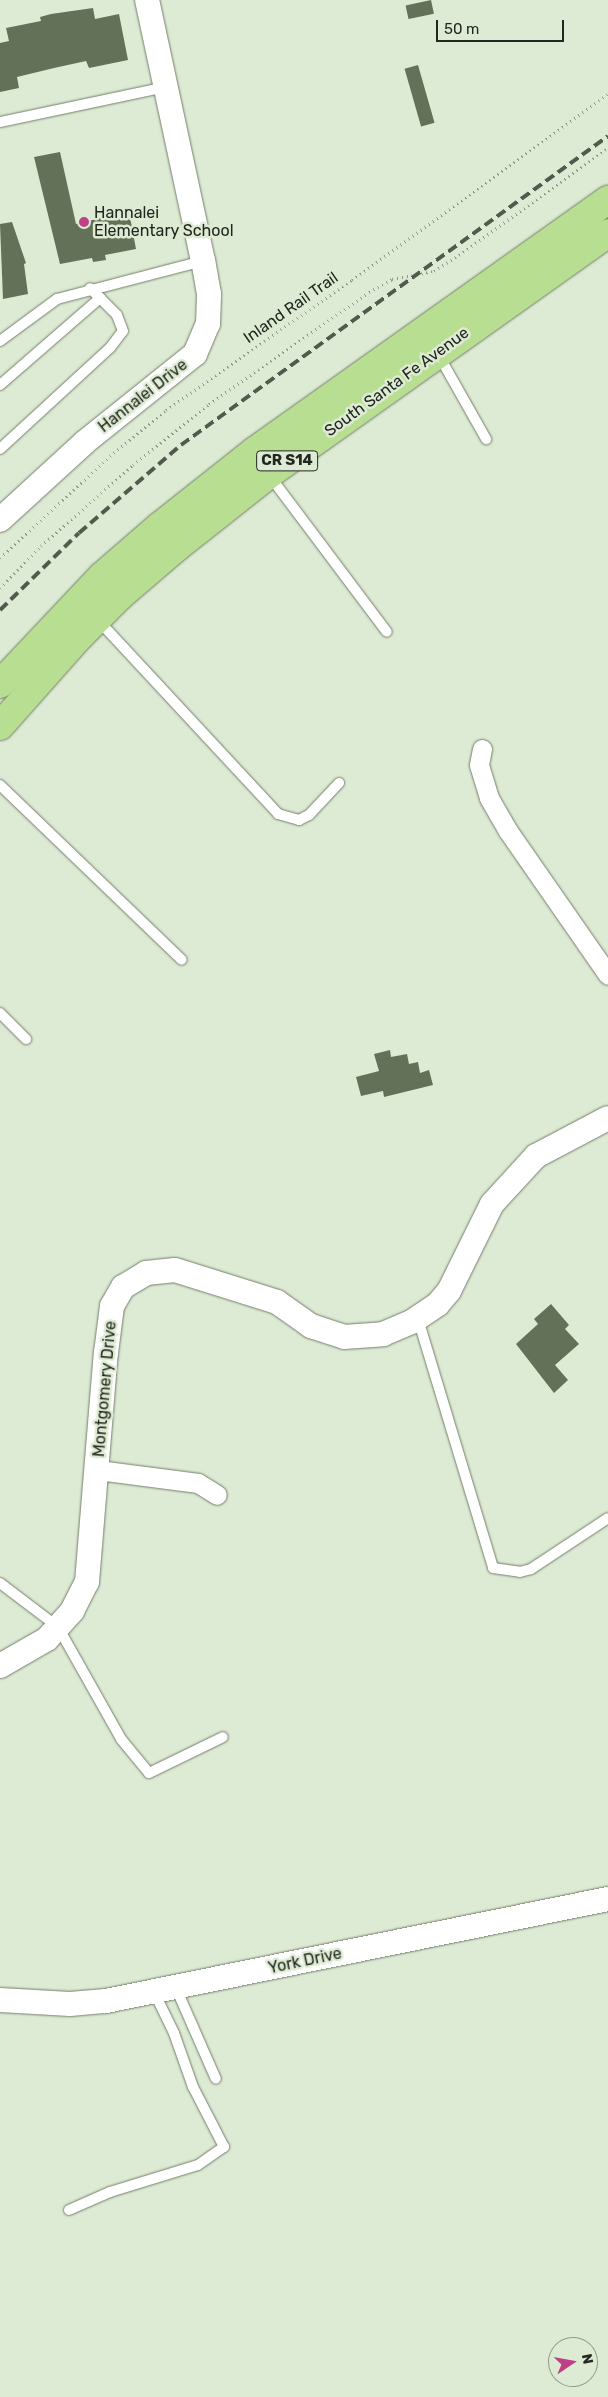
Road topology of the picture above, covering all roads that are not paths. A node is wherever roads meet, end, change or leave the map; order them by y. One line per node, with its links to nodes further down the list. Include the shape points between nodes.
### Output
1 (147, 0): 2 (street, Hannalei Drive)
2 (166, 87): 3 (lane); 6 (street, Hannalei Drive)
3 (0, 122)
4 (608, 200): 18 (main road, South Santa Fe Avenue / CR S14, via 256,450 160,526 102,576)
5 (606, 241): 10 (main road, South Santa Fe Avenue / CR S14)
6 (203, 261): 7 (lane); 15 (street, Hannalei Drive, via 209,294 208,324 195,354 85,442)
7 (90, 288): 8 (lane); 9 (lane, via 57,298)
8 (100, 298): 11 (lane); 13 (lane, via 117,315 124,331 110,348)
9 (0, 341)
10 (437, 353): 12 (lane); 14 (main road, South Santa Fe Avenue / CR S14)
11 (0, 385)
12 (486, 439)
13 (0, 449)
14 (269, 474): 16 (main road, South Santa Fe Avenue / CR S14, via 170,553); 17 (lane)
15 (0, 520)
16 (97, 619): 19 (main road, South Santa Fe Avenue / CR S14); 21 (lane, via 278,814 299,820 309,815)
17 (387, 632)
18 (0, 684)
19 (0, 726)
20 (482, 749): 24 (street, via 479,765 489,798 508,831)
21 (338, 783)
22 (0, 785): 23 (lane)
23 (182, 960)
24 (608, 975)
25 (0, 1013): 26 (lane)
26 (26, 1039)
27 (608, 1118): 28 (street, Montgomery Drive, via 536,1156 492,1204 449,1291 438,1304)
28 (417, 1318): 29 (street, Montgomery Drive, via 375,1336 344,1337 311,1326 277,1302 218,1281 175,1270 146,1273 122,1287 112,1306); 31 (lane, via 493,1568 520,1572 531,1568)
29 (98, 1470): 30 (street, via 198,1483); 33 (street, Montgomery Drive, via 87,1582 72,1611)
30 (218, 1496)
31 (608, 1518)
32 (0, 1582): 33 (lane)
33 (58, 1626): 34 (street, Montgomery Drive, via 47,1639); 35 (lane, via 120,1739 150,1774)
34 (0, 1666)
35 (223, 1738)
36 (608, 1899): 37 (street, York Drive)
37 (165, 1990): 38 (street, York Drive, via 70,2004); 39 (lane); 40 (lane, via 174,2033 193,2087 224,2147 198,2165 110,2192)
38 (0, 2000)
39 (216, 2079)
40 (69, 2210)

